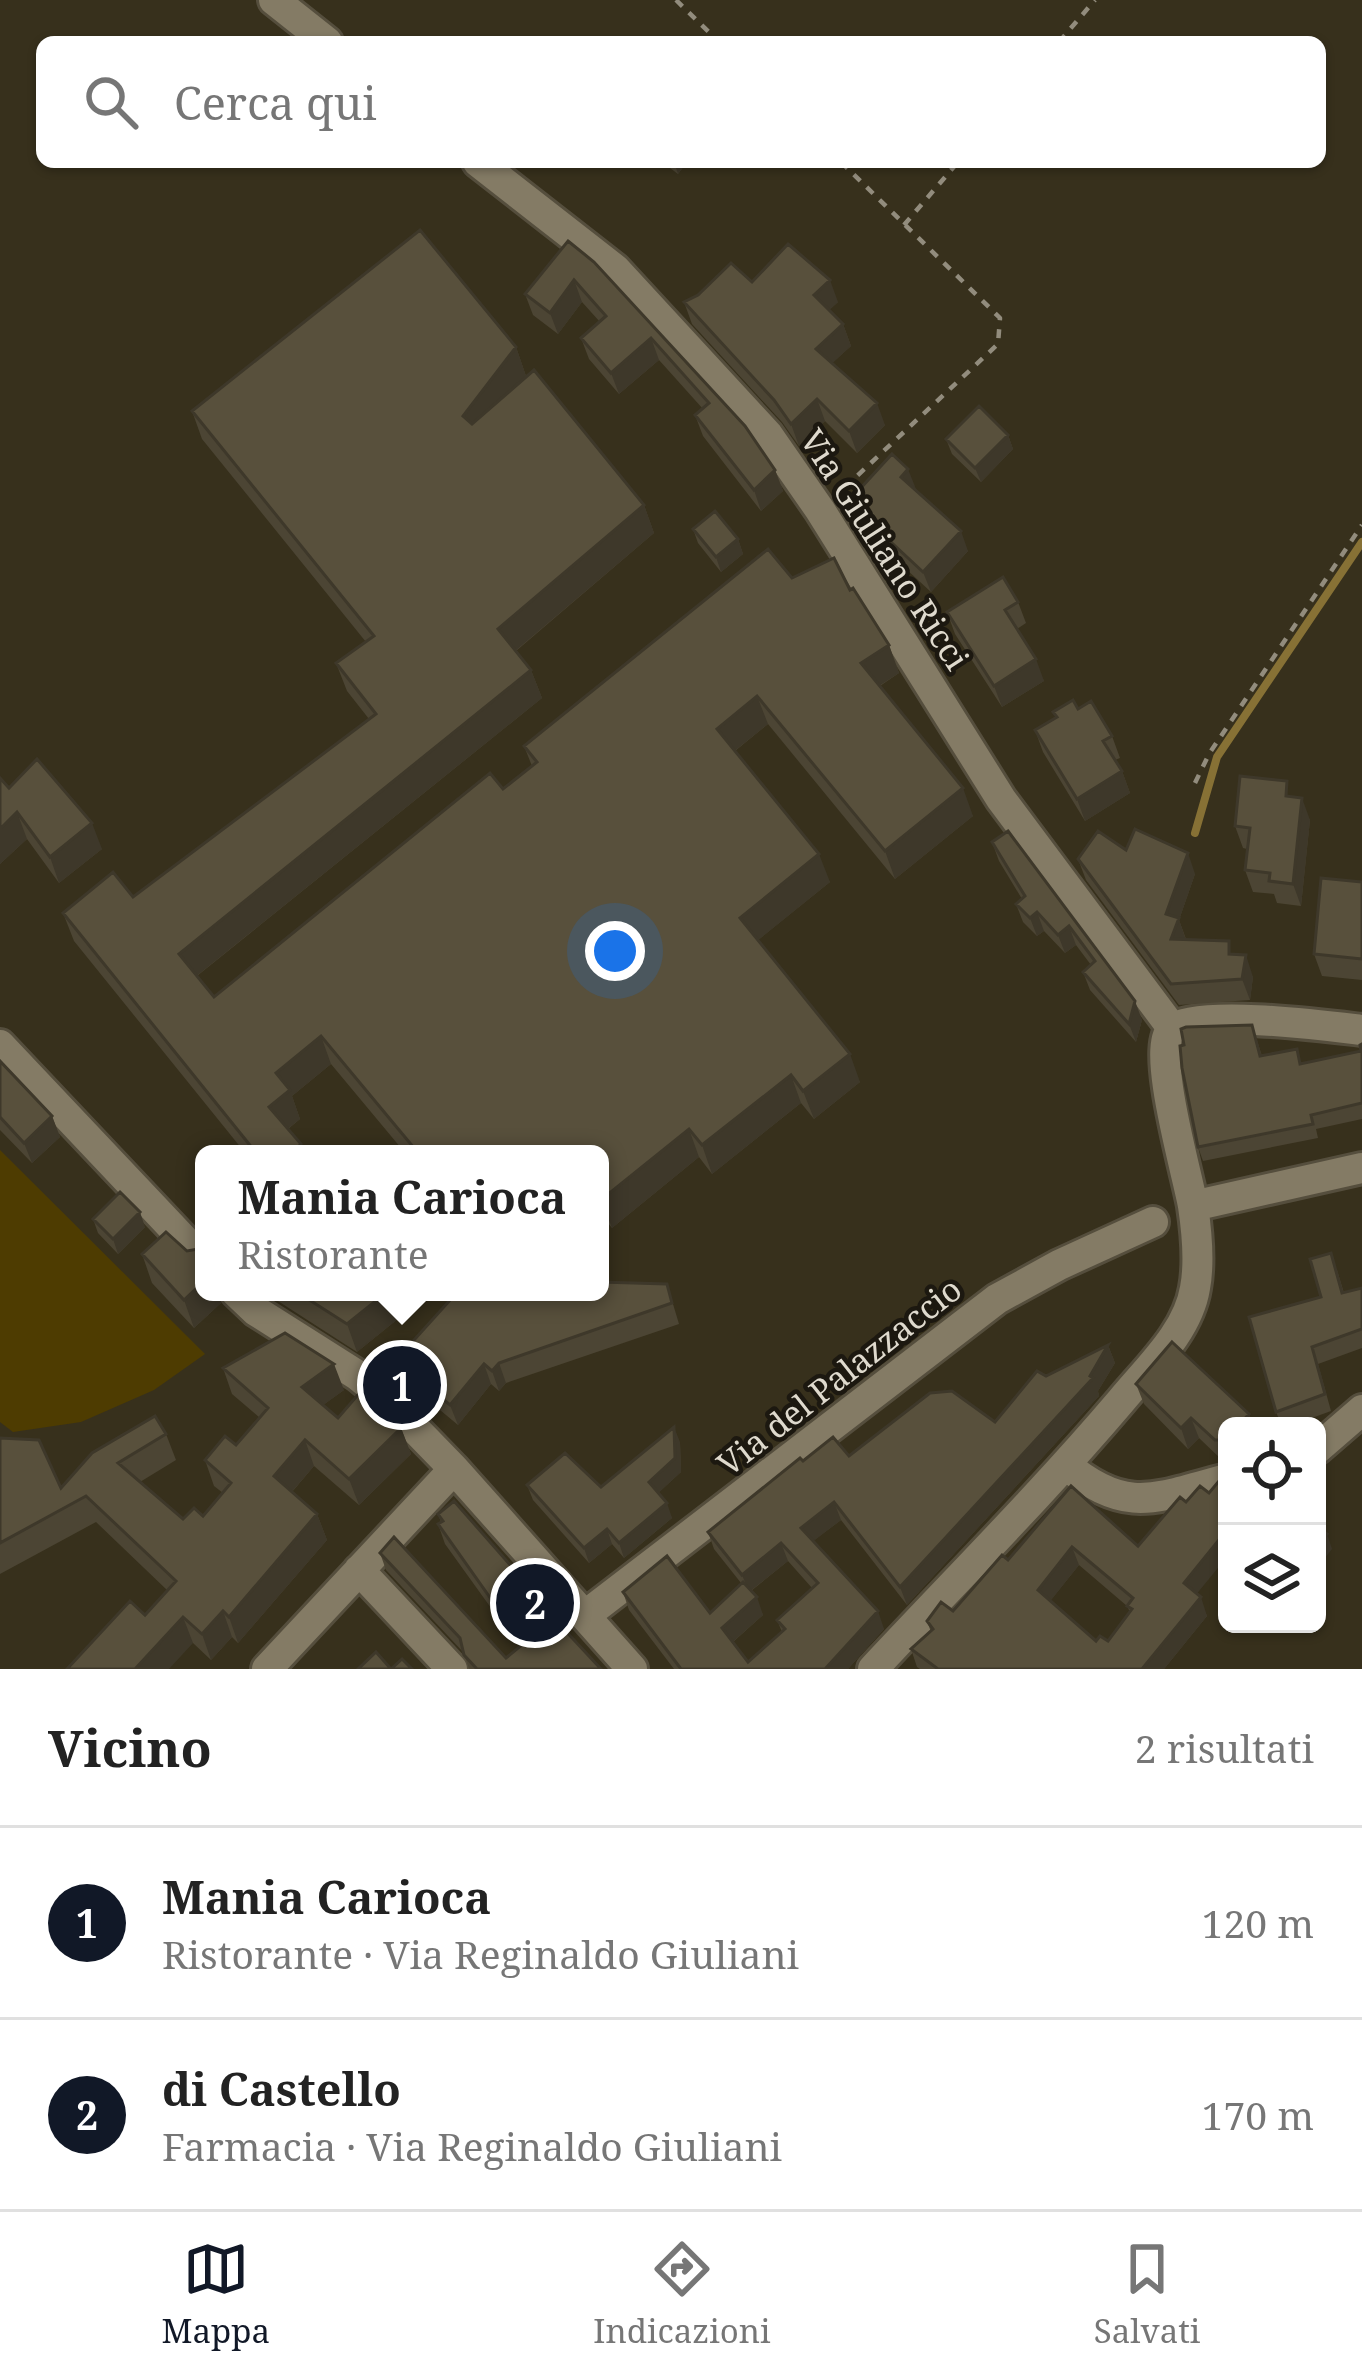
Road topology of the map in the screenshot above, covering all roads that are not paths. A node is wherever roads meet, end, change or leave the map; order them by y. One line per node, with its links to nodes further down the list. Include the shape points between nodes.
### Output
1 (274, 0): 2 (street)
2 (319, 36)
3 (486, 168): 4 (street, Via Giuliano Ricci, via 644,296 769,435 1000,799)
4 (1172, 1028): 5 (street, via 1271,1021); 8 (street, via 1164,1042 1166,1072)
5 (1362, 1030)
6 (0, 1045): 10 (street)
7 (1362, 1168): 8 (street)
8 (1192, 1207): 14 (street, via 1198,1273 1186,1316)
9 (1153, 1222): 18 (street, Via del Palazzaccio, via 997,1299)
10 (195, 1251)
11 (245, 1301): 15 (street, via 374,1388)
12 (1362, 1410): 13 (street)
13 (1326, 1442)
14 (1066, 1465): 16 (street, via 1093,1487 1130,1498); 22 (street)
15 (454, 1469): 17 (street); 18 (street)
16 (1218, 1481)
17 (359, 1570): 19 (street); 20 (street)
18 (587, 1615): 21 (street)
19 (267, 1669)
20 (452, 1669)
21 (632, 1669)
22 (873, 1669)

